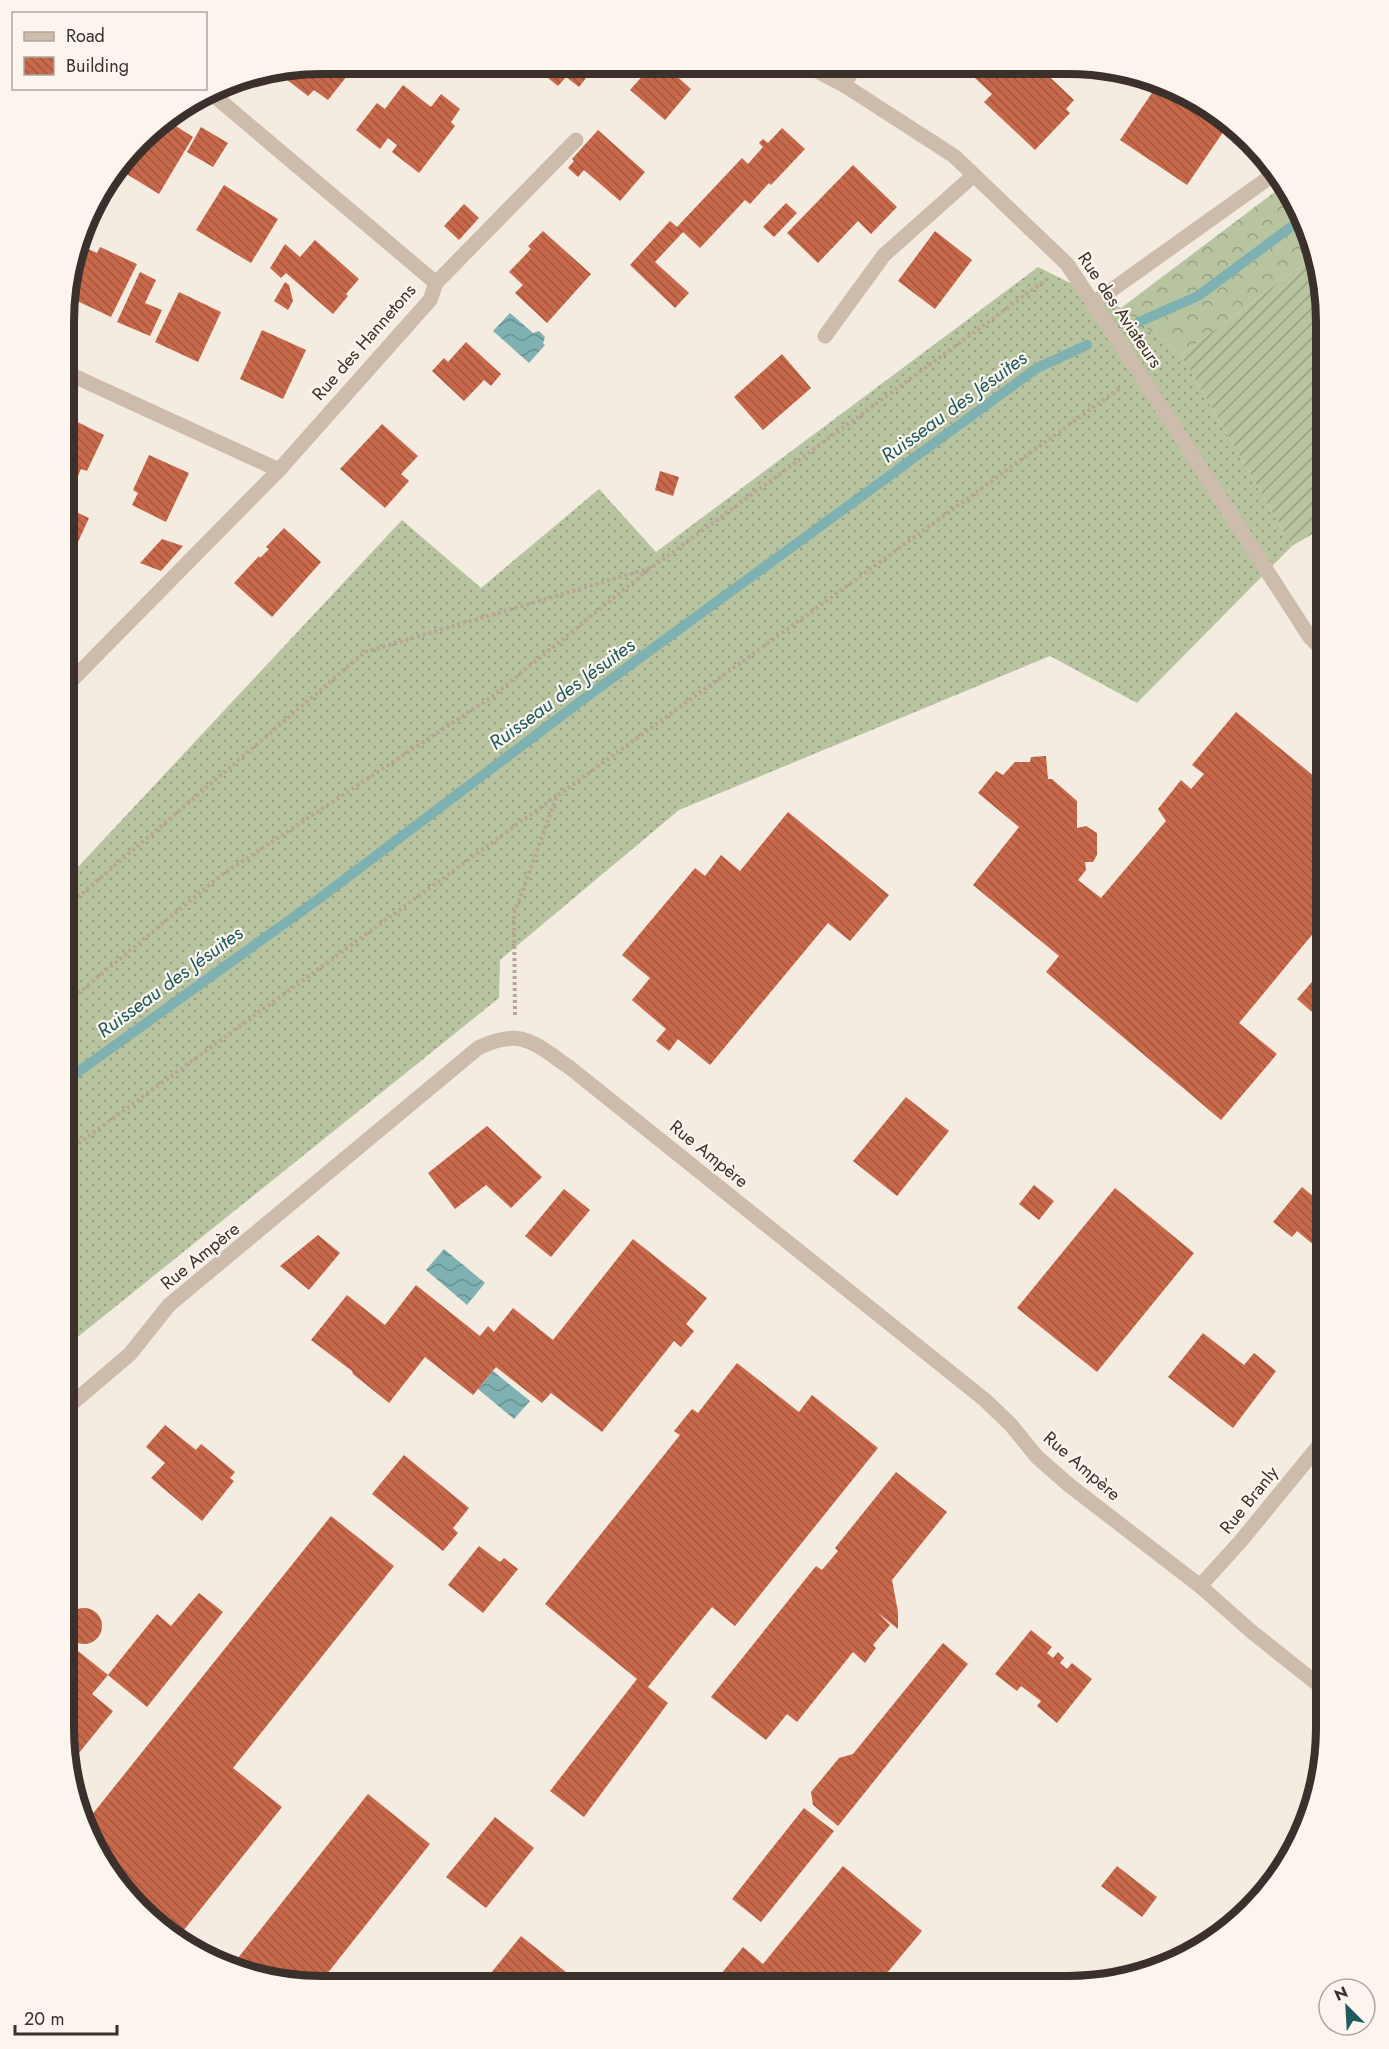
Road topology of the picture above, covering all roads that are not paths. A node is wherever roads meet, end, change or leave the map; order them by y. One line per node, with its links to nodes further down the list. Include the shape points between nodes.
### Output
1 (823, 74): 3 (street, Rue des Aviateurs)
2 (850, 74): 3 (street)
3 (844, 85): 6 (street, Rue des Aviateurs, via 954,156)
4 (216, 97): 8 (street, Rue des Hannetons)
5 (576, 140): 8 (street)
6 (974, 175): 9 (street, Rue des Aviateurs, via 1067,264); 10 (street, via 884,255)
7 (1269, 178): 9 (street)
8 (436, 283): 12 (street, Rue des Hannetons, via 430,300)
9 (1092, 304): 13 (street, Rue des Aviateurs)
10 (825, 336)
11 (74, 376): 12 (street)
12 (279, 470): 14 (street, Rue des Hannetons)
13 (1316, 643)
14 (74, 678)
15 (74, 1402): 17 (street, Rue Ampère, via 130,1354 169,1305 478,1048 496,1039 516,1037 534,1043 569,1067 985,1400 1037,1457 1069,1485)
16 (1316, 1449): 17 (street, Rue Branly)
17 (1200, 1586): 18 (street, Rue Ampère)
18 (1316, 1683)

